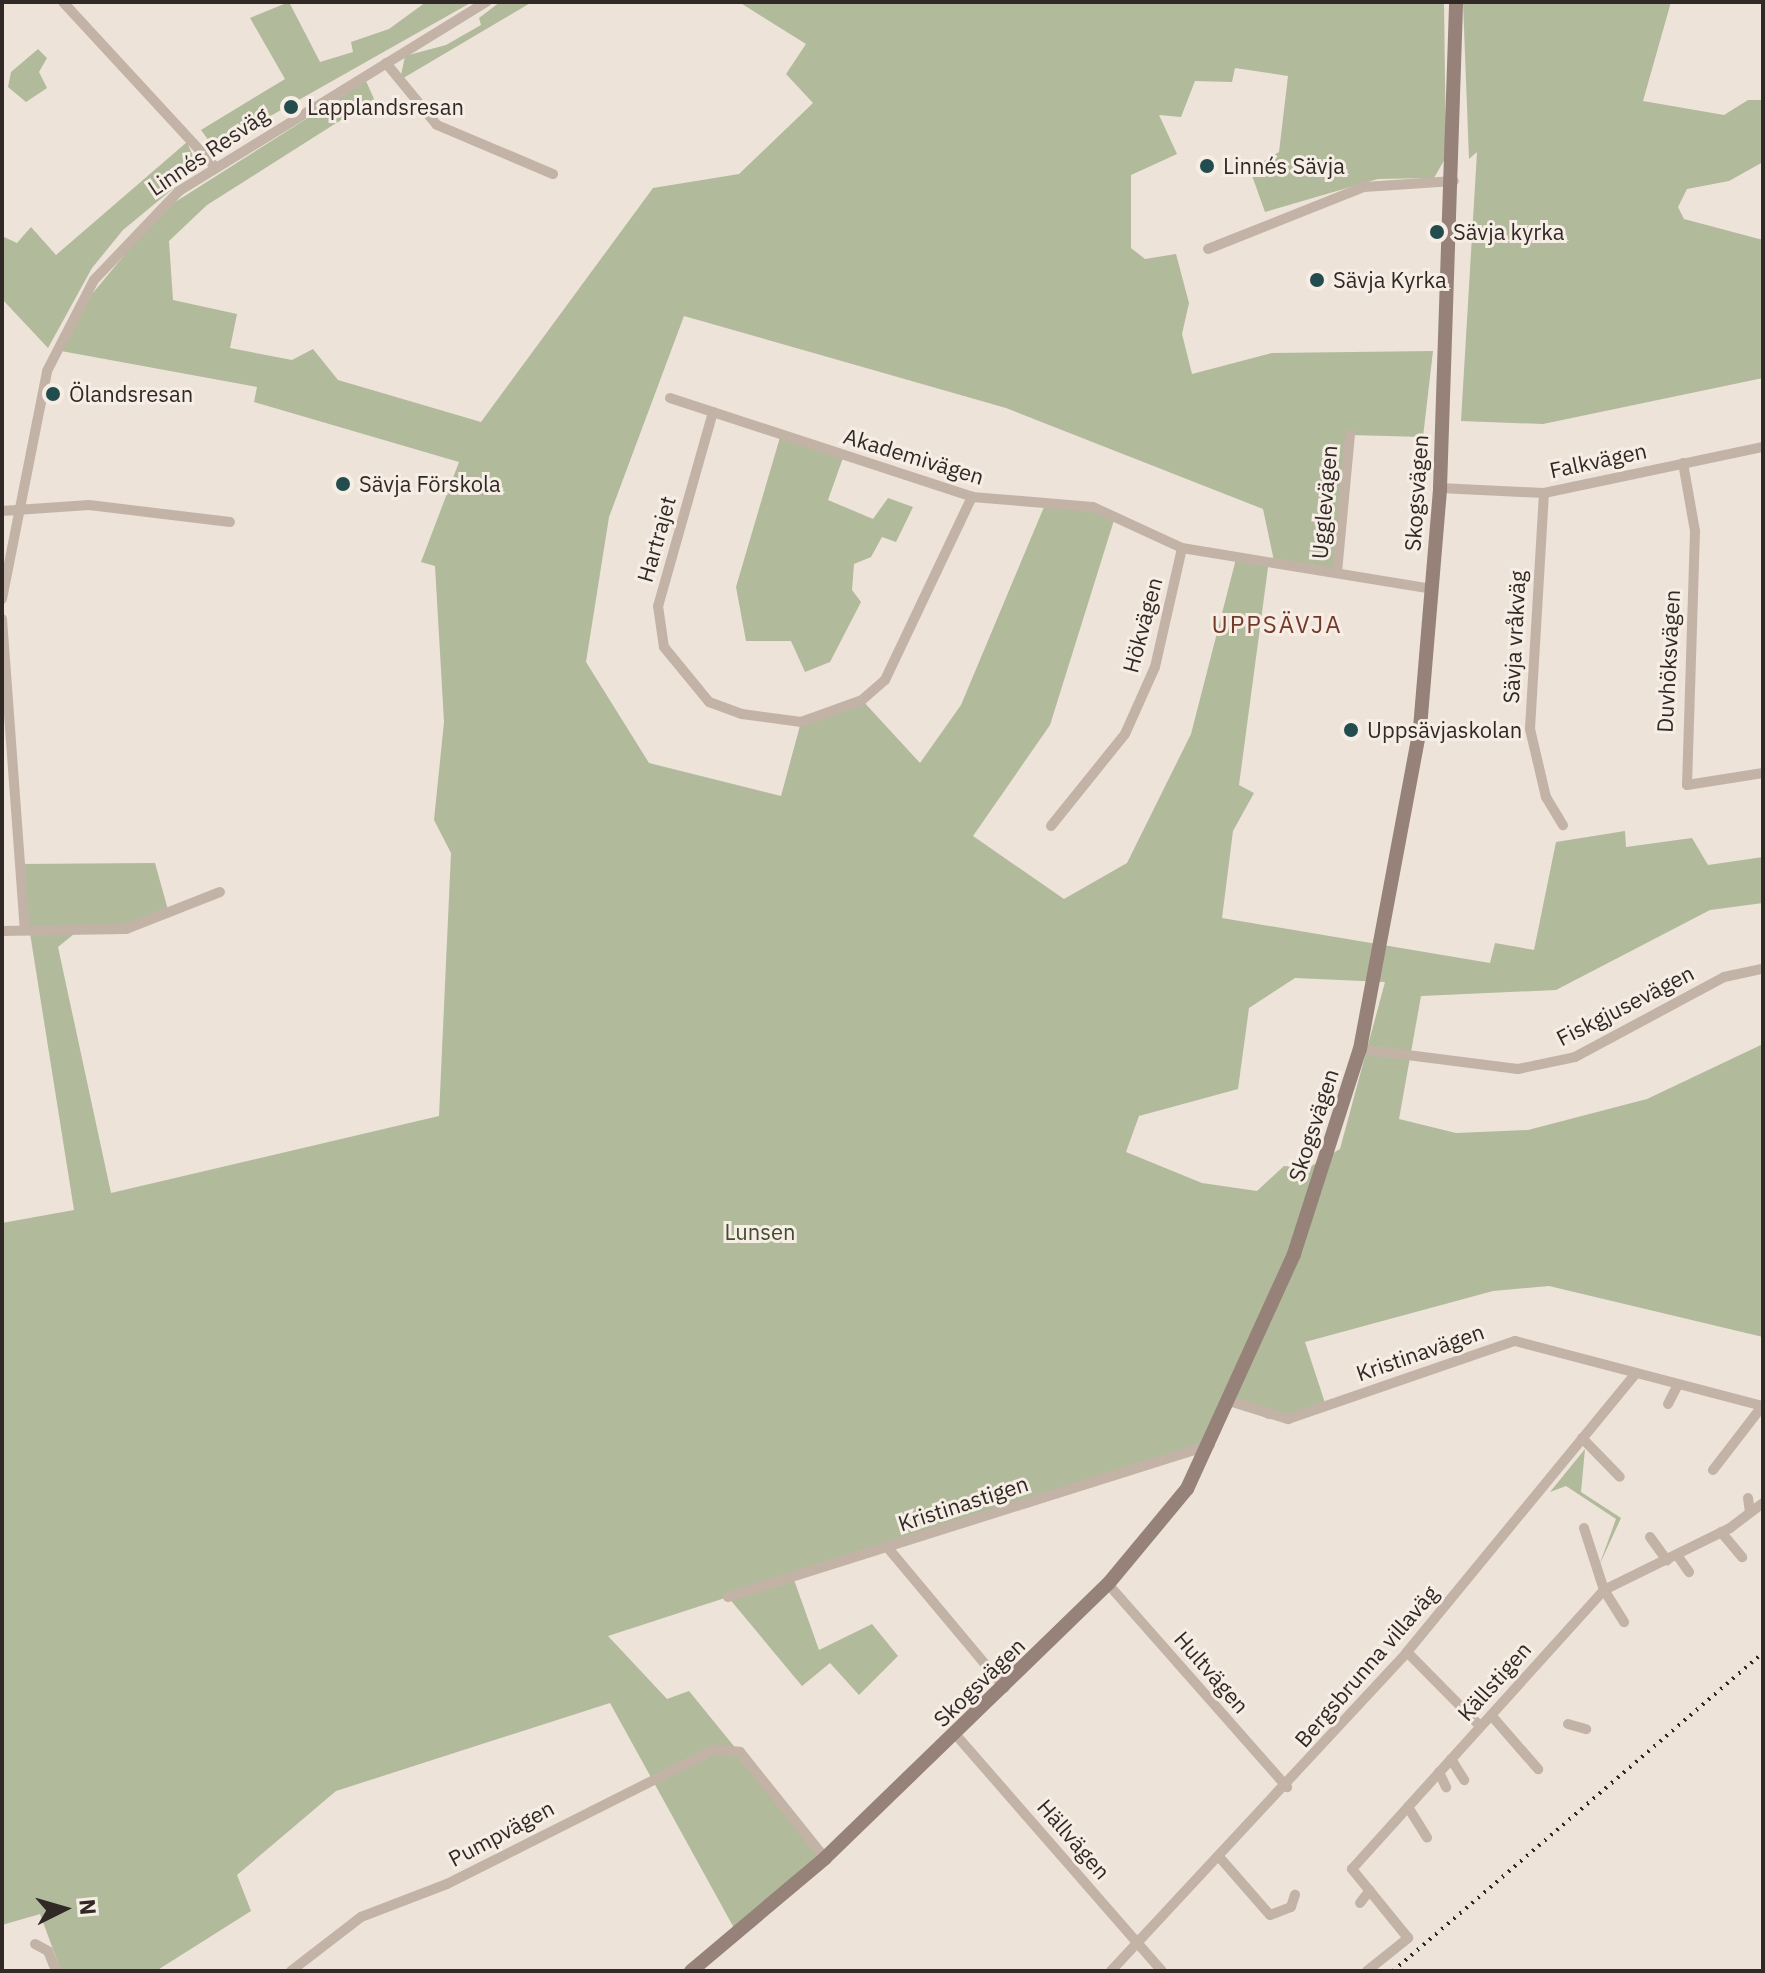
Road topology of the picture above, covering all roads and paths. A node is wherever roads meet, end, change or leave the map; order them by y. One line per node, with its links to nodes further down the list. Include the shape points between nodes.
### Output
1 (63, 2): 7 (street)
2 (486, 2): 6 (street, Linnés Resväg)
3 (1447, 2): 5 (street, Skogsvägen)
4 (1456, 2): 5 (street, Skogsvägen)
5 (1458, 62): 9 (street, Skogsvägen)
6 (386, 63): 7 (street, Linnés Resväg); 8 (street, via 437,125)
7 (215, 167): 20 (street, Linnés Resväg, via 144,220 70,321 47,371)
8 (553, 174)
9 (1454, 181): 10 (street, via 1364,187); 16 (street, Skogsvägen)
10 (1208, 249)
11 (670, 398): 12 (street)
12 (713, 412): 18 (street, Akademivägen); 18 (street, Hartrajet, via 658,606 664,647 709,702 742,714 801,722 862,700 885,680)
13 (1350, 435): 23 (street, Ugglevägen)
14 (1763, 447): 15 (street, Falkvägen)
15 (1683, 463): 17 (street, Falkvägen); 28 (street, Duvhöksvägen, via 1695,531 1687,785)
16 (1440, 488): 17 (street, Falkvägen); 24 (street, Skogsvägen)
17 (1544, 493): 29 (street, Sävja vråkväg, via 1530,729 1546,797)
18 (972, 497): 22 (street, Akademivägen, via 1093,507)
19 (2, 511): 20 (street)
20 (16, 512): 21 (street, via 89,505); 25 (street, Linnés Resväg)
21 (230, 522)
22 (1182, 548): 23 (street, Akademivägen); 30 (street, Hökvägen, via 1155,667 1125,734)
23 (1337, 572): 24 (street, Akademivägen)
24 (1432, 589): 35 (street, Skogsvägen, via 1401,851)
25 (2, 599)
26 (2, 619): 27 (street)
27 (3, 703): 32 (street)
28 (1763, 773)
29 (1563, 825)
30 (1051, 826)
31 (220, 892): 32 (street, via 126,929)
32 (25, 930): 33 (street)
33 (2, 931)
34 (1763, 969): 35 (street, Fiskgjusevägen, via 1724,977 1575,1057 1518,1069)
35 (1360, 1049): 38 (street, Skogsvägen, via 1294,1254)
36 (1636, 1373): 37 (street, Kristinavägen); 38 (street, Kristinavägen, via 1515,1341 1288,1419); 41 (street, Bergsbrunna villaväg)
37 (1678, 1384): 39 (street); 40 (street, Kristinavägen)
38 (1232, 1402): 42 (street, Skogsvägen)
39 (1668, 1404)
40 (1763, 1406): 43 (street)
41 (1582, 1438): 44 (street); 59 (street, Bergsbrunna villaväg)
42 (1210, 1445): 51 (street, Kristinastigen); 55 (street, Skogsvägen, via 1187,1489)
43 (1713, 1470)
44 (1620, 1477)
45 (1748, 1498): 47 (street)
46 (1763, 1503): 47 (street, Källstigen)
47 (1750, 1512): 49 (street, Källstigen)
48 (1584, 1528): 56 (street)
49 (1721, 1532): 52 (street, Källstigen); 53 (street)
50 (1650, 1537): 52 (street)
51 (888, 1548): 57 (street, Kristinastigen); 60 (street)
52 (1672, 1557): 54 (street); 56 (street, Källstigen)
53 (1742, 1557)
54 (1689, 1572)
55 (1108, 1584): 60 (street, Skogsvägen); 71 (street, Hultvägen)
56 (1604, 1590): 58 (street); 61 (street, Källstigen, via 1538,1655)
57 (728, 1597)
58 (1624, 1622)
59 (1407, 1652): 63 (street); 71 (street, Bergsbrunna villaväg)
60 (1005, 1688): 65 (street, Skogsvägen)
61 (1491, 1715): 63 (street, Källstigen); 67 (street)
62 (1568, 1724): 64 (street)
63 (1480, 1726): 66 (street, Källstigen)
64 (1586, 1729)
65 (956, 1735): 76 (street, Skogsvägen); 84 (street, Hällvägen)
66 (1451, 1759): 68 (street, Källstigen); 69 (street)
67 (1538, 1769)
68 (1439, 1772): 72 (street); 73 (street, Källstigen)
69 (1464, 1780)
70 (1412, 1781): 73 (street)
71 (1287, 1787): 77 (street, Bergsbrunna villaväg)
72 (1446, 1787)
73 (1422, 1791): 74 (street, Källstigen)
74 (1408, 1807): 75 (street); 78 (street, Källstigen, via 1372,1840 1352,1869)
75 (1427, 1837)
76 (825, 1858): 86 (street, Pumpvägen, via 740,1752 714,1750 679,1762 447,1884 361,1917); 87 (street, Skogsvägen)
77 (1221, 1859): 79 (street, via 1270,1915 1291,1907); 84 (street, Bergsbrunna villaväg)
78 (1370, 1890): 80 (street); 82 (street, Källstigen)
79 (1295, 1895)
80 (1360, 1903)
81 (1404, 1913): 82 (street)
82 (1395, 1922): 90 (street, Källstigen, via 1408,1938)
83 (35, 1944): 85 (street, via 48,1951)
84 (1140, 1945): 88 (street, Bergsbrunna villaväg); 89 (street, Hällvägen)
85 (56, 1971)
86 (291, 1971)
87 (691, 1971)
88 (1111, 1971)
89 (1162, 1971)
90 (1367, 1971)

